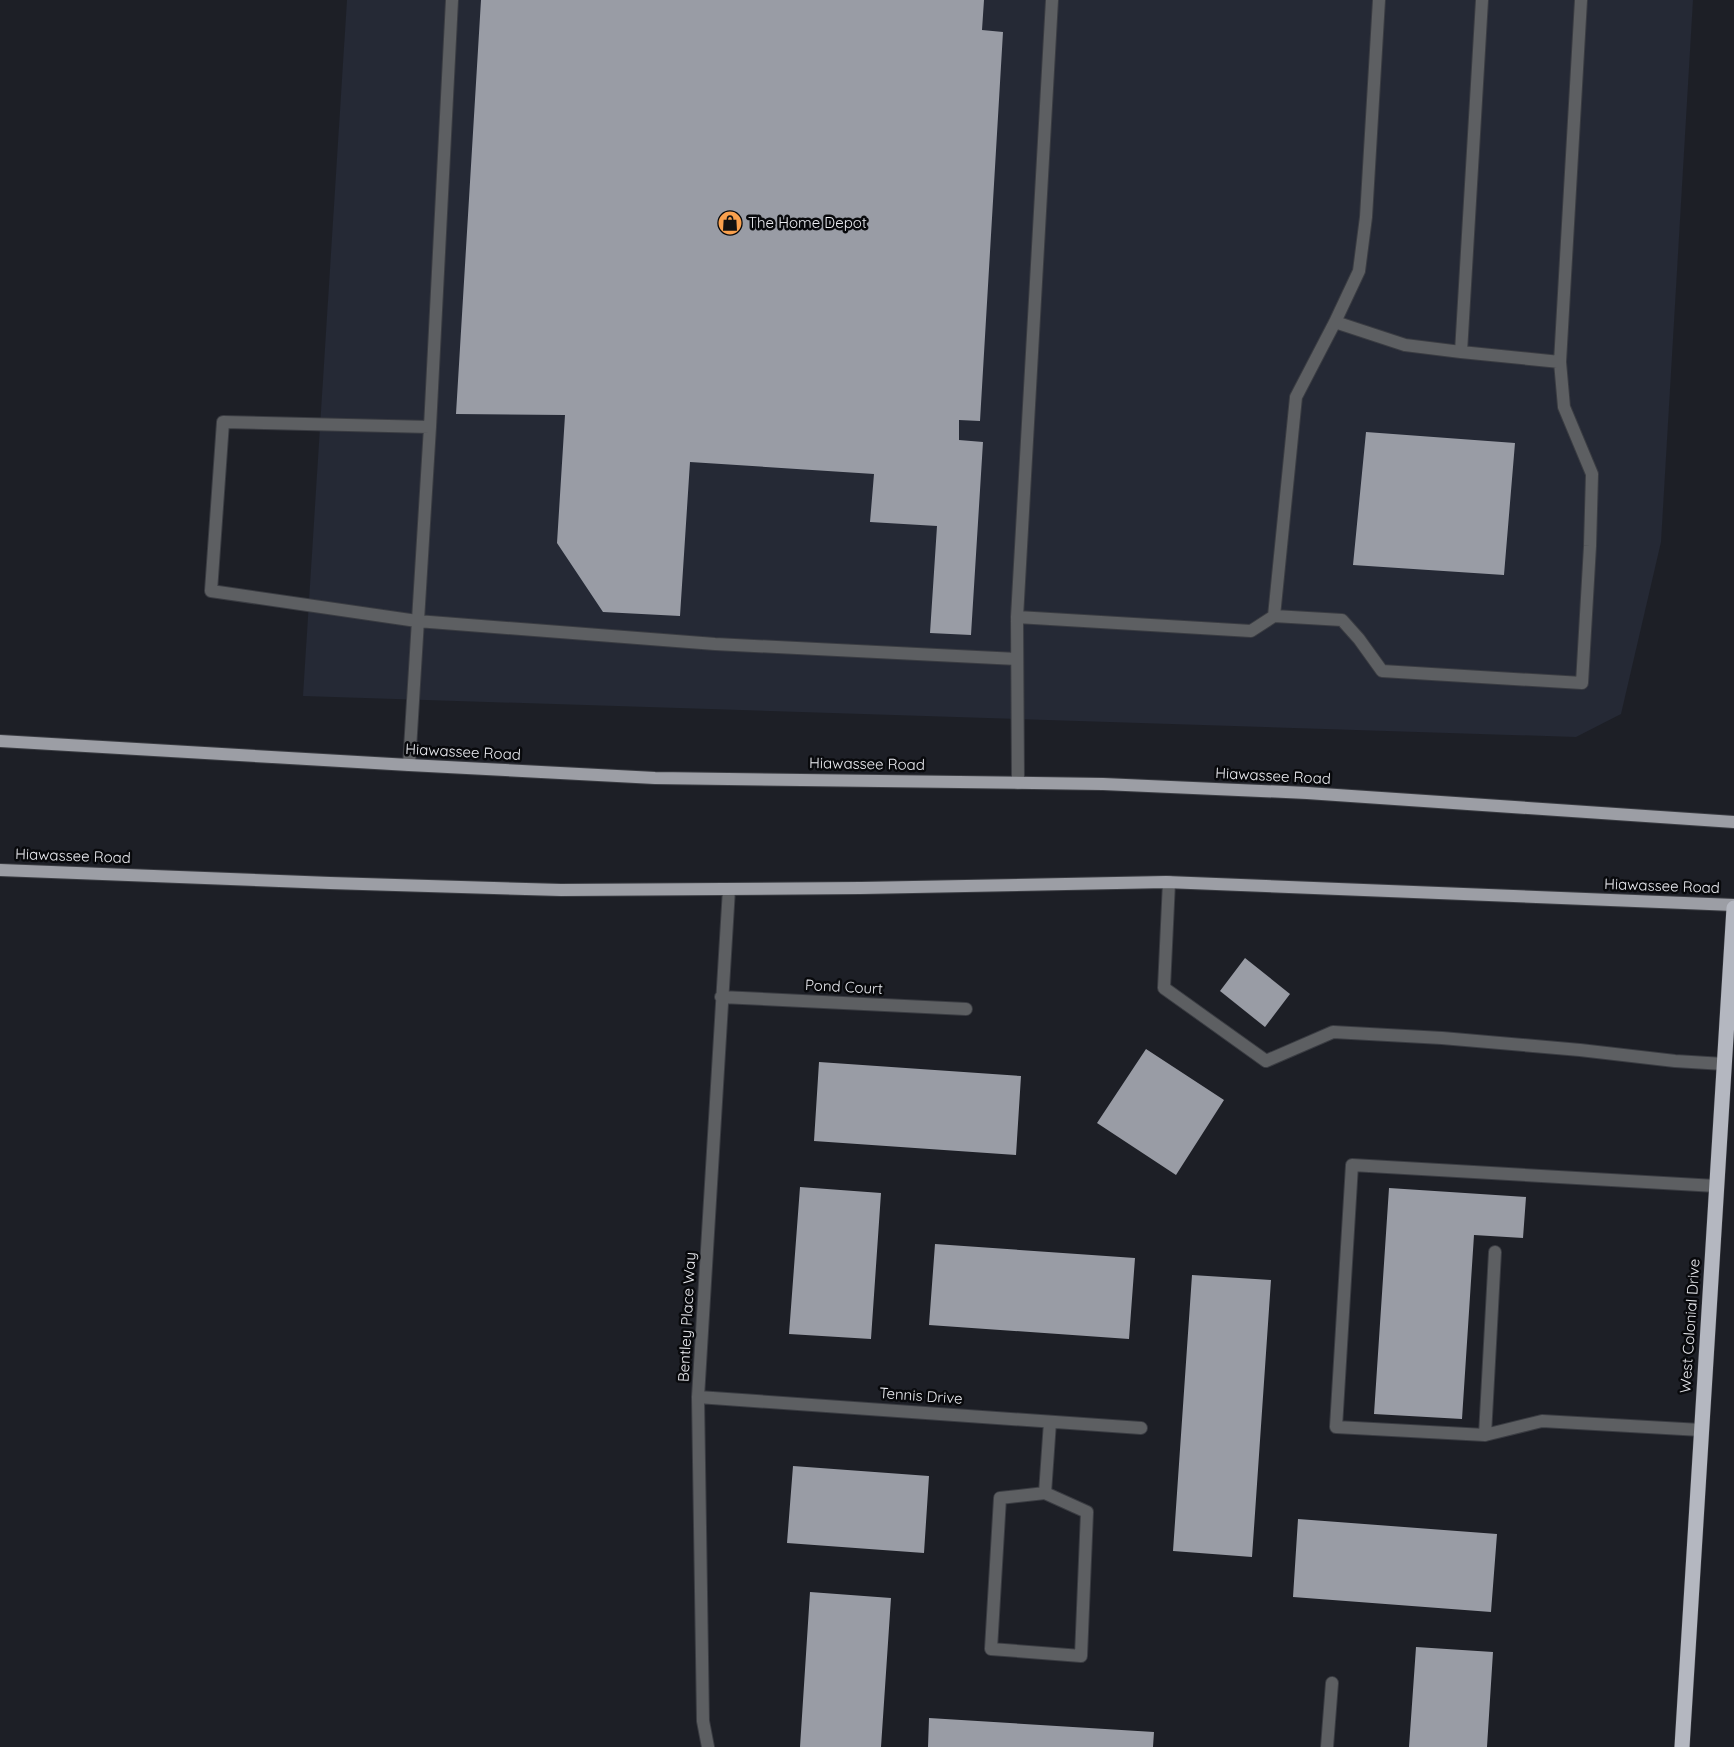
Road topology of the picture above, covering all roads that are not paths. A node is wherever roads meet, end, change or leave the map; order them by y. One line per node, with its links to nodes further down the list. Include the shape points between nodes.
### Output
1 (452, 0): 9 (street)
2 (1052, 0): 11 (street)
3 (1379, 0): 6 (street, via 1366,217 1359,271)
4 (1482, 0): 7 (street)
5 (1581, 0): 8 (street)
6 (1335, 322): 7 (street, via 1405,345); 10 (street, via 1296,397)
7 (1461, 352): 8 (street)
8 (1560, 362): 10 (street, via 1564,407 1592,474 1582,683 1382,671 1342,620)
9 (430, 427): 12 (street); 12 (street, via 223,422 212,581 212,591)
10 (1274, 616): 11 (street, via 1251,631)
11 (1017, 617): 13 (street)
12 (417, 621): 13 (street, via 715,644); 15 (street)
13 (1017, 659): 16 (street)
14 (0, 741): 15 (main road, Hiawassee Road)
15 (409, 765): 16 (main road, Hiawassee Road, via 655,778)
16 (1018, 783): 17 (main road, Hiawassee Road, via 1307,794)
17 (1734, 822)
18 (0, 870): 20 (main road, Hiawassee Road, via 561,890)
19 (1168, 882): 20 (main road, Hiawassee Road); 21 (main road, Hiawassee Road); 24 (street, via 1164,988 1266,1061 1333,1032 1442,1038)
20 (729, 889): 22 (street, Bentley Place Way)
21 (1734, 907): 24 (highway, West Colonial Drive)
22 (722, 997): 23 (street, Pond Court); 27 (street, Bentley Place Way)
23 (966, 1009)
24 (1724, 1064): 25 (highway, West Colonial Drive)
25 (1716, 1186): 30 (highway, West Colonial Drive); 31 (street, via 1352,1165 1336,1427)
26 (1495, 1252): 31 (street)
27 (698, 1397): 28 (street, Tennis Drive); 34 (street, Bentley Place Way, via 703,1721)
28 (1050, 1422): 29 (street, Tennis Drive); 32 (street)
29 (1141, 1428)
30 (1701, 1430): 31 (street, via 1542,1421); 36 (highway, West Colonial Drive)
31 (1485, 1436)
32 (1045, 1493): 32 (street, via 1000,1498 991,1649 1081,1656 1086,1512)
33 (1332, 1683): 35 (street)
34 (708, 1747)
35 (1327, 1747)
36 (1682, 1747)

